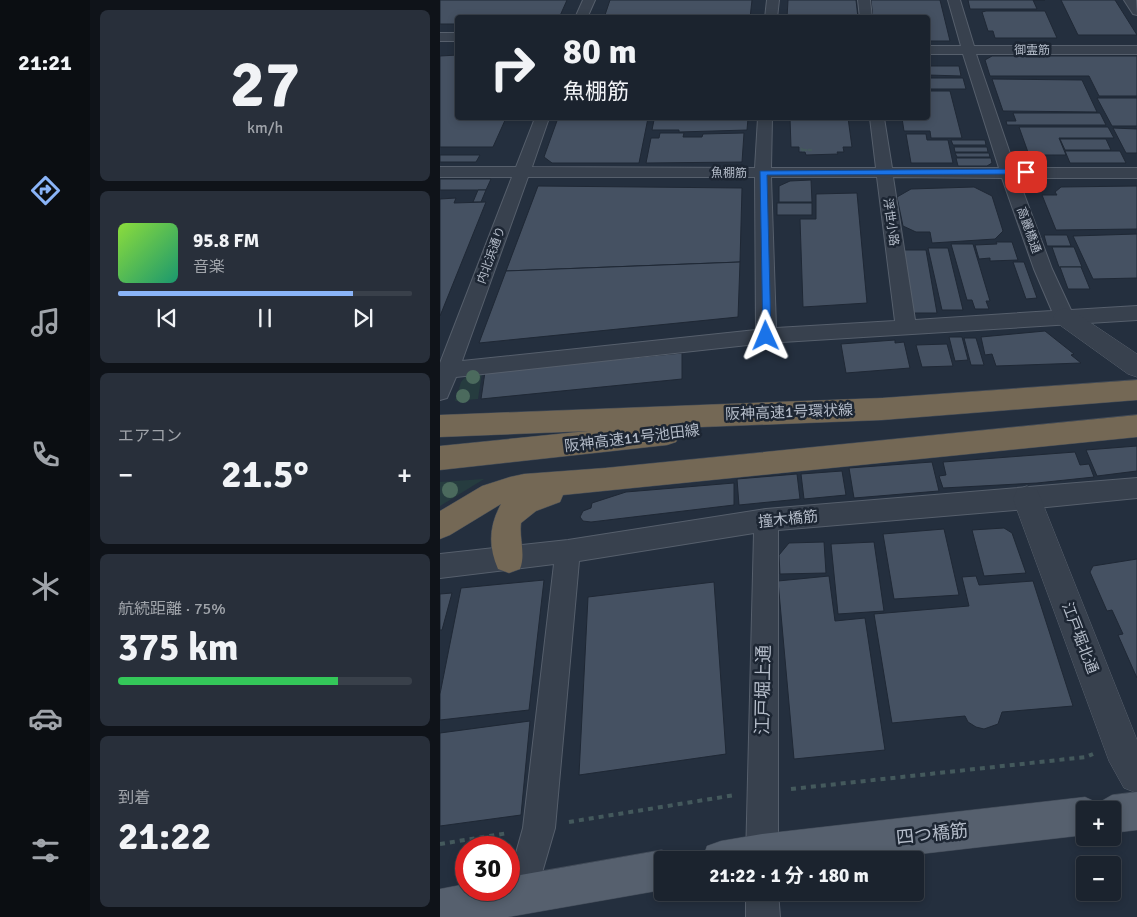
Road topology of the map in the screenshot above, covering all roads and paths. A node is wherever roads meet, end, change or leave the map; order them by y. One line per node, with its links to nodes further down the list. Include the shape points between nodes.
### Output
1 (589, 0): 7 (street)
2 (773, 0): 8 (street)
3 (864, 0): 9 (street)
4 (954, 0): 13 (street, 高麗橋通)
5 (1130, 0): 6 (street)
6 (1137, 11)
7 (582, 15)
8 (771, 15)
9 (866, 15)
10 (440, 37): 11 (street)
11 (455, 37)
12 (930, 50): 13 (street, 御霊筋)
13 (969, 50): 14 (street, 御霊筋); 23 (street, 高麗橋通)
14 (1137, 50)
15 (541, 120): 21 (street, 内北浜通り)
16 (765, 120): 25 (street)
17 (877, 120): 22 (street, 浮世小路)
18 (801, 148): 19 (path)
19 (812, 150)
20 (440, 172): 21 (street, 魚棚筋)
21 (521, 172): 25 (street, 魚棚筋); 31 (street, 内北浜通り)
22 (883, 172): 23 (street, 魚棚筋); 25 (street, 魚棚筋); 28 (street, 浮世小路)
23 (1008, 172): 24 (street, 魚棚筋); 27 (street, 高麗橋通, via 1053,296)
24 (1137, 172)
25 (763, 173): 29 (street)
26 (1137, 313): 27 (street)
27 (1065, 317): 28 (street); 30 (street, 高麗橋通)
28 (906, 327): 29 (street)
29 (766, 336): 31 (street)
30 (1137, 367)
31 (444, 371): 33 (street, 内北浜通り)
32 (1137, 390): 34 (highway, 阪神高速1号環状線)
33 (440, 392)
34 (882, 409): 35 (highway, 阪神高速1号環状線); 37 (highway, 阪神高速11号池田線)
35 (440, 426)
36 (1137, 426): 38 (highway)
37 (440, 458)
38 (605, 480): 42 (highway, via 510,489 492,495); 44 (highway, via 532,498 517,506 508,518 504,532)
39 (1137, 488): 40 (street, 撞木橋筋)
40 (1027, 499): 41 (street, 撞木橋筋); 46 (street, 江戸堀北通, via 1122,748)
41 (766, 520): 43 (street, 撞木橋筋); 50 (street, 江戸堀上通)
42 (440, 526)
43 (568, 551): 44 (street, 撞木橋筋); 53 (street, via 538,828)
44 (509, 559): 45 (street, 撞木橋筋)
45 (440, 566)
46 (1137, 775)
47 (1137, 812): 48 (main road)
48 (1121, 813)
49 (1076, 817): 51 (main road, 四つ橋筋)
50 (762, 851)
51 (802, 851)
52 (654, 871): 53 (main road)
53 (520, 895)
54 (486, 901): 56 (main road)
55 (762, 901): 57 (street)
56 (440, 909)
57 (763, 917)

